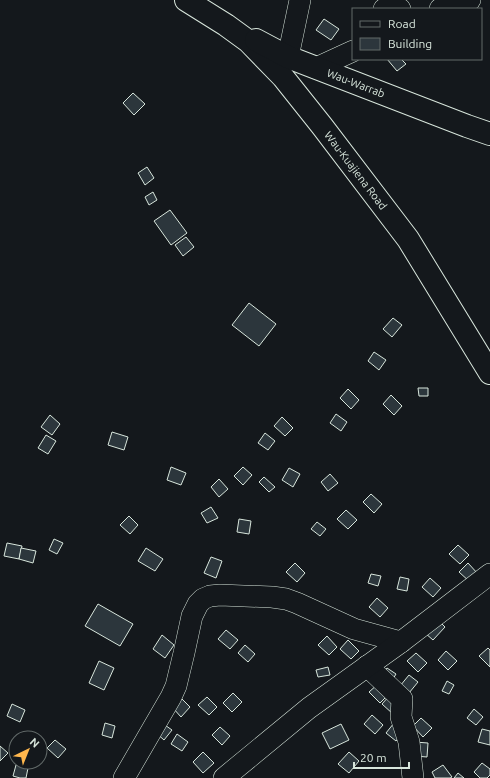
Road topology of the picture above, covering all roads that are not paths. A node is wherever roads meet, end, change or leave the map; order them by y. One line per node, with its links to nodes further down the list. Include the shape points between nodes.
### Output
1 (186, 0): 5 (main road, Wau-Kuajiena Road)
2 (300, 0): 7 (street)
3 (470, 0): 4 (street)
4 (445, 8)
5 (226, 25): 7 (main road, Wau-Warrab); 10 (main road, Wau-Kuajiena Road, via 248,41 283,77 408,239)
6 (352, 52): 8 (street)
7 (288, 57): 8 (main road, Wau-Warrab)
8 (316, 68): 9 (main road, Wau-Warrab)
9 (490, 134)
10 (490, 373)
11 (490, 574): 12 (street)
12 (401, 642): 13 (street); 14 (street, via 354,630 286,598 220,595 203,599 192,616 176,686)
13 (367, 666): 15 (street, via 309,708); 16 (street, via 402,699 401,717 409,742)
14 (124, 778)
15 (224, 778)
16 (413, 778)

